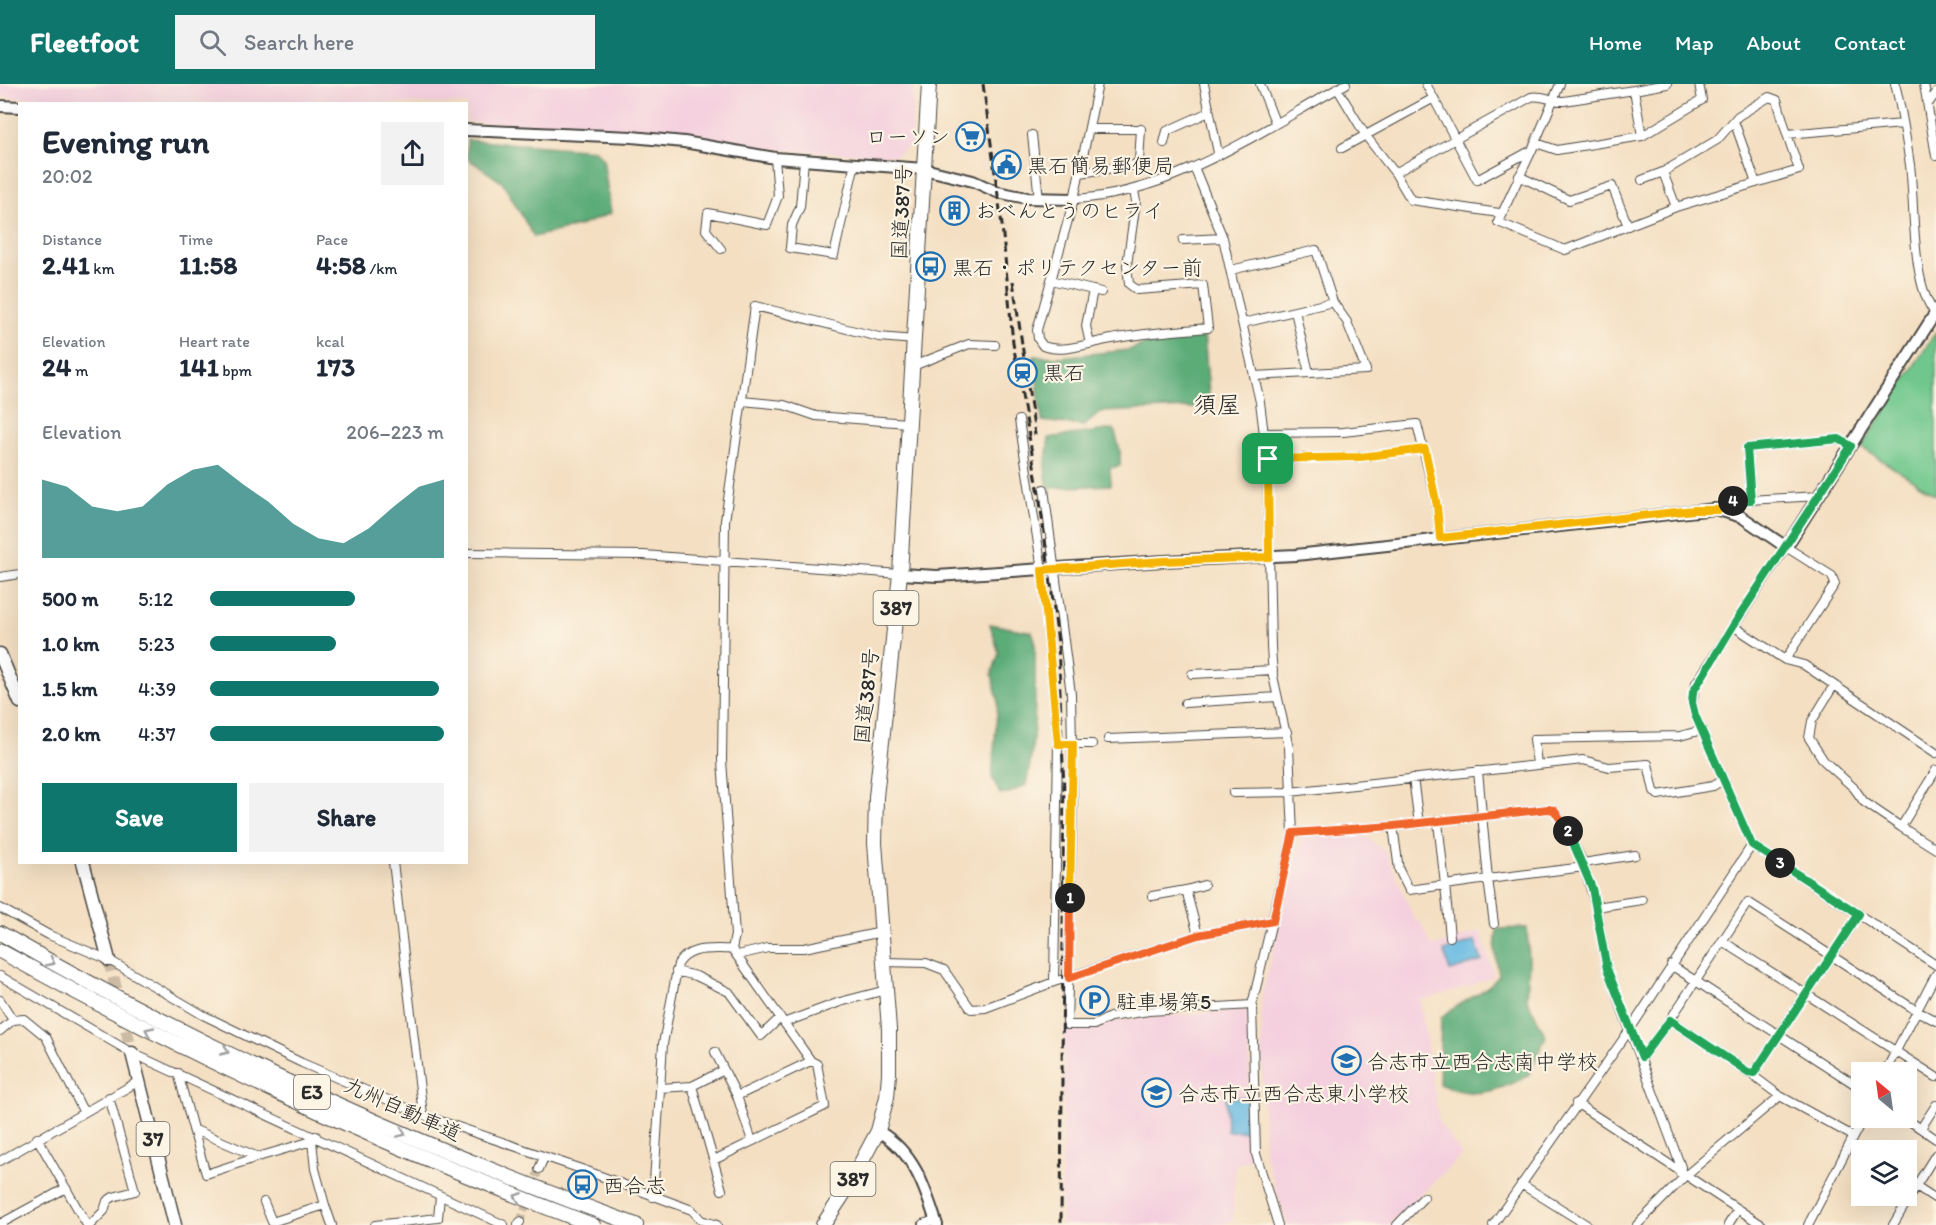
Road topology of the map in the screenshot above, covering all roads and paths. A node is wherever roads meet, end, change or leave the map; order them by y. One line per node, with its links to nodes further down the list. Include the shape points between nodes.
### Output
1 (929, 84): 41 (highway, 国道387号 / 387)
2 (1098, 84): 24 (street)
3 (1204, 84): 20 (street)
4 (1260, 84): 22 (street)
5 (1346, 84): 12 (street)
6 (1426, 84): 15 (street)
7 (1560, 84): 16 (street)
8 (1667, 84): 13 (street)
9 (1699, 84): 29 (street, via 1702,100)
10 (1895, 84): 23 (street)
11 (1924, 84): 17 (street)
12 (1337, 88): 22 (street); 28 (street)
13 (1634, 90): 16 (street); 29 (street)
14 (1936, 93): 17 (street)
15 (1434, 99): 28 (street); 30 (street)
16 (1554, 102): 30 (street, via 1531,97); 32 (street)
17 (1928, 105): 36 (street)
18 (0, 106): 19 (street)
19 (18, 107)
20 (1209, 112): 31 (street, via 1167,130); 35 (street)
21 (1734, 121): 26 (street, via 1769,98 1777,100); 42 (street, via 1717,141); 47 (street)
22 (1275, 122): 35 (street)
23 (1903, 124): 26 (street); 61 (street, via 1920,274 1925,298)
24 (1089, 129): 43 (street); 43 (street, via 1141,129 1139,161)
25 (468, 130): 37 (street, via 632,136)
26 (1787, 134): 47 (street, via 1799,171)
27 (1032, 135): 49 (street)
28 (1366, 136): 33 (street); 44 (street)
29 (1642, 136): 32 (street, via 1557,150)
30 (1456, 139): 34 (street, via 1478,180); 44 (street)
31 (1164, 143)
32 (1536, 143): 34 (street)
33 (1342, 148)
34 (1532, 150): 45 (street)
35 (1218, 153): 40 (street)
36 (1936, 156)
37 (776, 158): 38 (street); 56 (street, via 778,196 767,225 708,213 706,230)
38 (804, 160): 39 (street); 39 (street, via 800,207 792,225 789,248 834,255)
39 (855, 163): 41 (street)
40 (1194, 167): 48 (street); 54 (street)
41 (924, 169): 49 (street, via 998,192); 63 (highway, 国道387号 / 387)
42 (1663, 172): 46 (street); 51 (street)
43 (1080, 173): 50 (street)
44 (1395, 173): 52 (street, via 1411,200 1417,203)
45 (1519, 176): 52 (street); 53 (street, via 1569,200 1612,186)
46 (1642, 180)
47 (1756, 183): 51 (street)
48 (1134, 191): 50 (street); 64 (street, via 1127,265 1129,284 1137,290 1203,285 1208,328)
49 (1039, 199): 50 (street)
50 (1074, 199): 58 (street)
51 (1676, 207): 53 (street)
52 (1499, 213): 53 (street, via 1498,222 1565,250)
53 (1628, 226)
54 (1223, 238): 55 (street); 57 (street)
55 (1183, 240)
56 (721, 249)
57 (1232, 270): 59 (street, via 1316,250); 62 (street)
58 (1051, 280): 64 (street, via 1097,291 1086,326); 64 (street, via 1038,339 1047,348)
59 (1333, 302): 60 (street); 67 (street, via 1347,322 1366,370)
60 (1295, 311): 62 (street); 67 (street)
61 (1936, 312): 73 (street)
62 (1244, 323): 68 (street)
63 (915, 340): 66 (highway, 国道387号 / 387); 69 (street, via 879,337 755,306)
64 (1090, 344)
65 (995, 345): 66 (street, via 969,344)
66 (913, 366): 71 (highway, 国道387号 / 387)
67 (1309, 373): 68 (street)
68 (1254, 376): 72 (street)
69 (742, 401): 71 (street, via 784,405 816,416); 84 (street, via 725,521)
70 (1018, 420): 85 (street)
71 (908, 423): 88 (highway, 国道387号 / 387)
72 (1265, 433): 74 (street, via 1343,432 1417,424); 75 (street)
73 (1851, 446): 77 (street); 78 (street, via 1839,439 1747,448)
74 (1425, 449): 75 (street, via 1360,457); 80 (street)
75 (1268, 459): 83 (street)
76 (1044, 489): 86 (street)
77 (1819, 496): 78 (street); 81 (street)
78 (1751, 500): 79 (street, via 1731,501)
79 (1719, 510): 80 (street); 81 (street, via 1742,517)
80 (1440, 538): 83 (street)
81 (1786, 547): 90 (street); 92 (street, via 1832,576 1835,584)
82 (468, 553): 84 (street, via 643,555)
83 (1269, 557): 86 (street); 93 (street)
84 (724, 561): 88 (street); 142 (street, via 722,761)
85 (1042, 570): 86 (street); 88 (street, via 937,576); 102 (street)
86 (1055, 570): 103 (street, via 1071,694)
87 (18, 574): 89 (street)
88 (900, 574): 136 (highway, 国道387号 / 387, via 876,797 875,843)
89 (0, 577)
90 (1733, 626): 92 (street); 99 (street, via 1693,692 1692,703)
91 (0, 654): 96 (main road)
92 (1785, 660): 95 (street, via 1804,665)
93 (1273, 670): 94 (street); 97 (street)
94 (1192, 674)
95 (1834, 685): 105 (street); 117 (street, via 1812,721 1809,738 1824,761 1854,788 1863,802)
96 (18, 697)
97 (1277, 697): 98 (street); 100 (street)
98 (1185, 703)
99 (1702, 730): 106 (street, via 1680,736 1534,739); 110 (street)
100 (1287, 732): 101 (street); 111 (street)
101 (1107, 739)
102 (1058, 744): 103 (street); 153 (street)
103 (1073, 744): 104 (street); 151 (street)
104 (1092, 744)
105 (1936, 753)
106 (1537, 764): 108 (street); 110 (street, via 1583,760 1609,767 1648,764 1653,791 1658,795 1713,786)
107 (1936, 770): 117 (street)
108 (1478, 771): 109 (street); 113 (street)
109 (1413, 778): 111 (street); 115 (street)
110 (1723, 780): 119 (street)
111 (1290, 792): 112 (street); 118 (street)
112 (1233, 793)
113 (1482, 817): 114 (street); 124 (street, via 1554,810); 125 (street)
114 (1438, 822): 115 (street); 127 (street)
115 (1419, 824): 116 (street)
116 (1393, 826): 118 (street); 127 (street, via 1399,870 1409,890)
117 (1901, 827): 120 (street)
118 (1293, 833): 134 (street)
119 (1752, 845): 133 (street); 146 (street)
120 (1936, 849)
121 (1635, 855): 124 (street)
122 (84, 864): 144 (main road)
123 (393, 864): 186 (street)
124 (1584, 865): 125 (street); 131 (street)
125 (1488, 879): 127 (street); 135 (street)
126 (1204, 885): 128 (street)
127 (1445, 885): 139 (street)
128 (1186, 890): 129 (street); 138 (street)
129 (1152, 896)
130 (1642, 900): 131 (street)
131 (1596, 907): 163 (street, via 1607,969)
132 (0, 908): 144 (street, via 49,935)
133 (1859, 914): 143 (street); 147 (street)
134 (1273, 921): 138 (street); 157 (street)
135 (1494, 924)
136 (882, 932): 142 (street, via 804,948); 145 (highway, 国道387号 / 387)
137 (0, 933): 227 (highway, 九州自動車道 / E3, one-way to 227, via 113,995 336,1103 529,1185)
138 (1198, 935): 151 (street)
139 (1450, 937)
140 (1722, 941): 143 (street, via 1748,902); 152 (street); 155 (street)
141 (0, 951): 226 (highway, 九州自動車道 / E3, one-way to 141, via 372,1136 127,1020)
142 (735, 952): 148 (street, via 694,950 683,957); 160 (street)
143 (1832, 956): 155 (street); 158 (street)
144 (108, 960): 186 (street, via 203,1015)
145 (885, 962): 153 (street, via 926,963 944,970 971,1009 985,1008); 154 (highway, 国道387号 / 387)
146 (1671, 965): 152 (street); 163 (street)
147 (1936, 965)
148 (676, 971): 160 (street, via 729,992 761,1036); 179 (street, via 665,1018)
149 (1936, 974): 158 (street)
150 (0, 976): 167 (street)
151 (1069, 978): 153 (street); 157 (street, via 1067,1025 1094,1025 1110,1017 1149,1011)
152 (1695, 981): 161 (street); 165 (street)
153 (1054, 982)
154 (886, 990): 160 (street); 191 (highway, 国道387号 / 387, via 889,1074)
155 (1806, 994): 165 (street); 168 (street)
156 (0, 1000): 159 (street)
157 (1252, 1005): 230 (street, via 1256,1154)
158 (1917, 1011): 162 (street); 168 (street)
159 (13, 1020): 164 (street); 185 (street, via 24,1019 46,1037)
160 (783, 1020): 170 (street)
161 (1670, 1020): 169 (street); 174 (street)
162 (1936, 1021)
163 (1631, 1028): 169 (street); 183 (street)
164 (0, 1032)
165 (1779, 1035): 174 (street); 177 (street)
166 (715, 1052): 172 (street)
167 (132, 1053): 173 (street); 176 (main road, 37)
168 (1895, 1053): 171 (street); 175 (street)
169 (1642, 1057): 203 (street)
170 (811, 1061): 180 (street); 196 (street, via 817,1064 825,1106)
171 (1890, 1062)
172 (724, 1070): 178 (street); 180 (street)
173 (178, 1073): 190 (street); 194 (street)
174 (1754, 1073): 181 (street)
175 (1936, 1077)
176 (139, 1081): 182 (street); 222 (main road, 37)
177 (1851, 1082)
178 (692, 1086): 179 (street); 200 (street)
179 (660, 1088): 210 (street)
180 (737, 1096): 196 (street)
181 (1780, 1096): 192 (street); 203 (street)
182 (110, 1097): 185 (street); 221 (street, via 135,1191 112,1197)
183 (1576, 1103): 203 (street); 204 (street)
184 (1936, 1105): 189 (street)
185 (83, 1111): 193 (street)
186 (423, 1115): 199 (street)
187 (1917, 1126): 189 (street)
188 (1858, 1128): 192 (street)
189 (1920, 1128): 195 (street)
190 (193, 1130): 198 (street); 198 (street, via 206,1174)
191 (878, 1131): 218 (street, via 907,1153); 229 (highway, 387)
192 (1854, 1136): 237 (street)
193 (37, 1138): 201 (street); 207 (street)
194 (314, 1139): 198 (street); 209 (street); 214 (street, via 315,1169)
195 (1936, 1139)
196 (752, 1141): 200 (street)
197 (1936, 1154): 205 (street)
198 (258, 1157)
199 (544, 1157): 202 (street); 210 (street)
200 (714, 1160): 208 (street)
201 (0, 1161)
202 (539, 1169)
203 (1683, 1174): 216 (street); 234 (street)
204 (1521, 1184): 232 (street); 233 (street)
205 (1917, 1184)
206 (1917, 1187): 212 (street)
207 (66, 1188): 219 (street); 221 (street)
208 (722, 1190)
209 (440, 1196): 217 (street); 225 (street)
210 (653, 1197): 228 (street, via 692,1210 701,1220)
211 (1424, 1197): 231 (street)
212 (1936, 1199)
213 (264, 1202): 214 (street, via 272,1222)
214 (326, 1205): 223 (street)
215 (1904, 1206): 238 (street)
216 (1738, 1209): 235 (street); 236 (street)
217 (438, 1222): 224 (street)
218 (936, 1222): 220 (street)
219 (0, 1224)
220 (923, 1224)
221 (89, 1225)
222 (175, 1225)
223 (332, 1225)
224 (375, 1225)
225 (504, 1225)
226 (593, 1225)
227 (636, 1225)
228 (717, 1225)
229 (823, 1225)
230 (1278, 1225)
231 (1397, 1225)
232 (1493, 1225)
233 (1587, 1225)
234 (1637, 1225)
235 (1728, 1225)
236 (1762, 1225)
237 (1808, 1225)
238 (1893, 1225)

